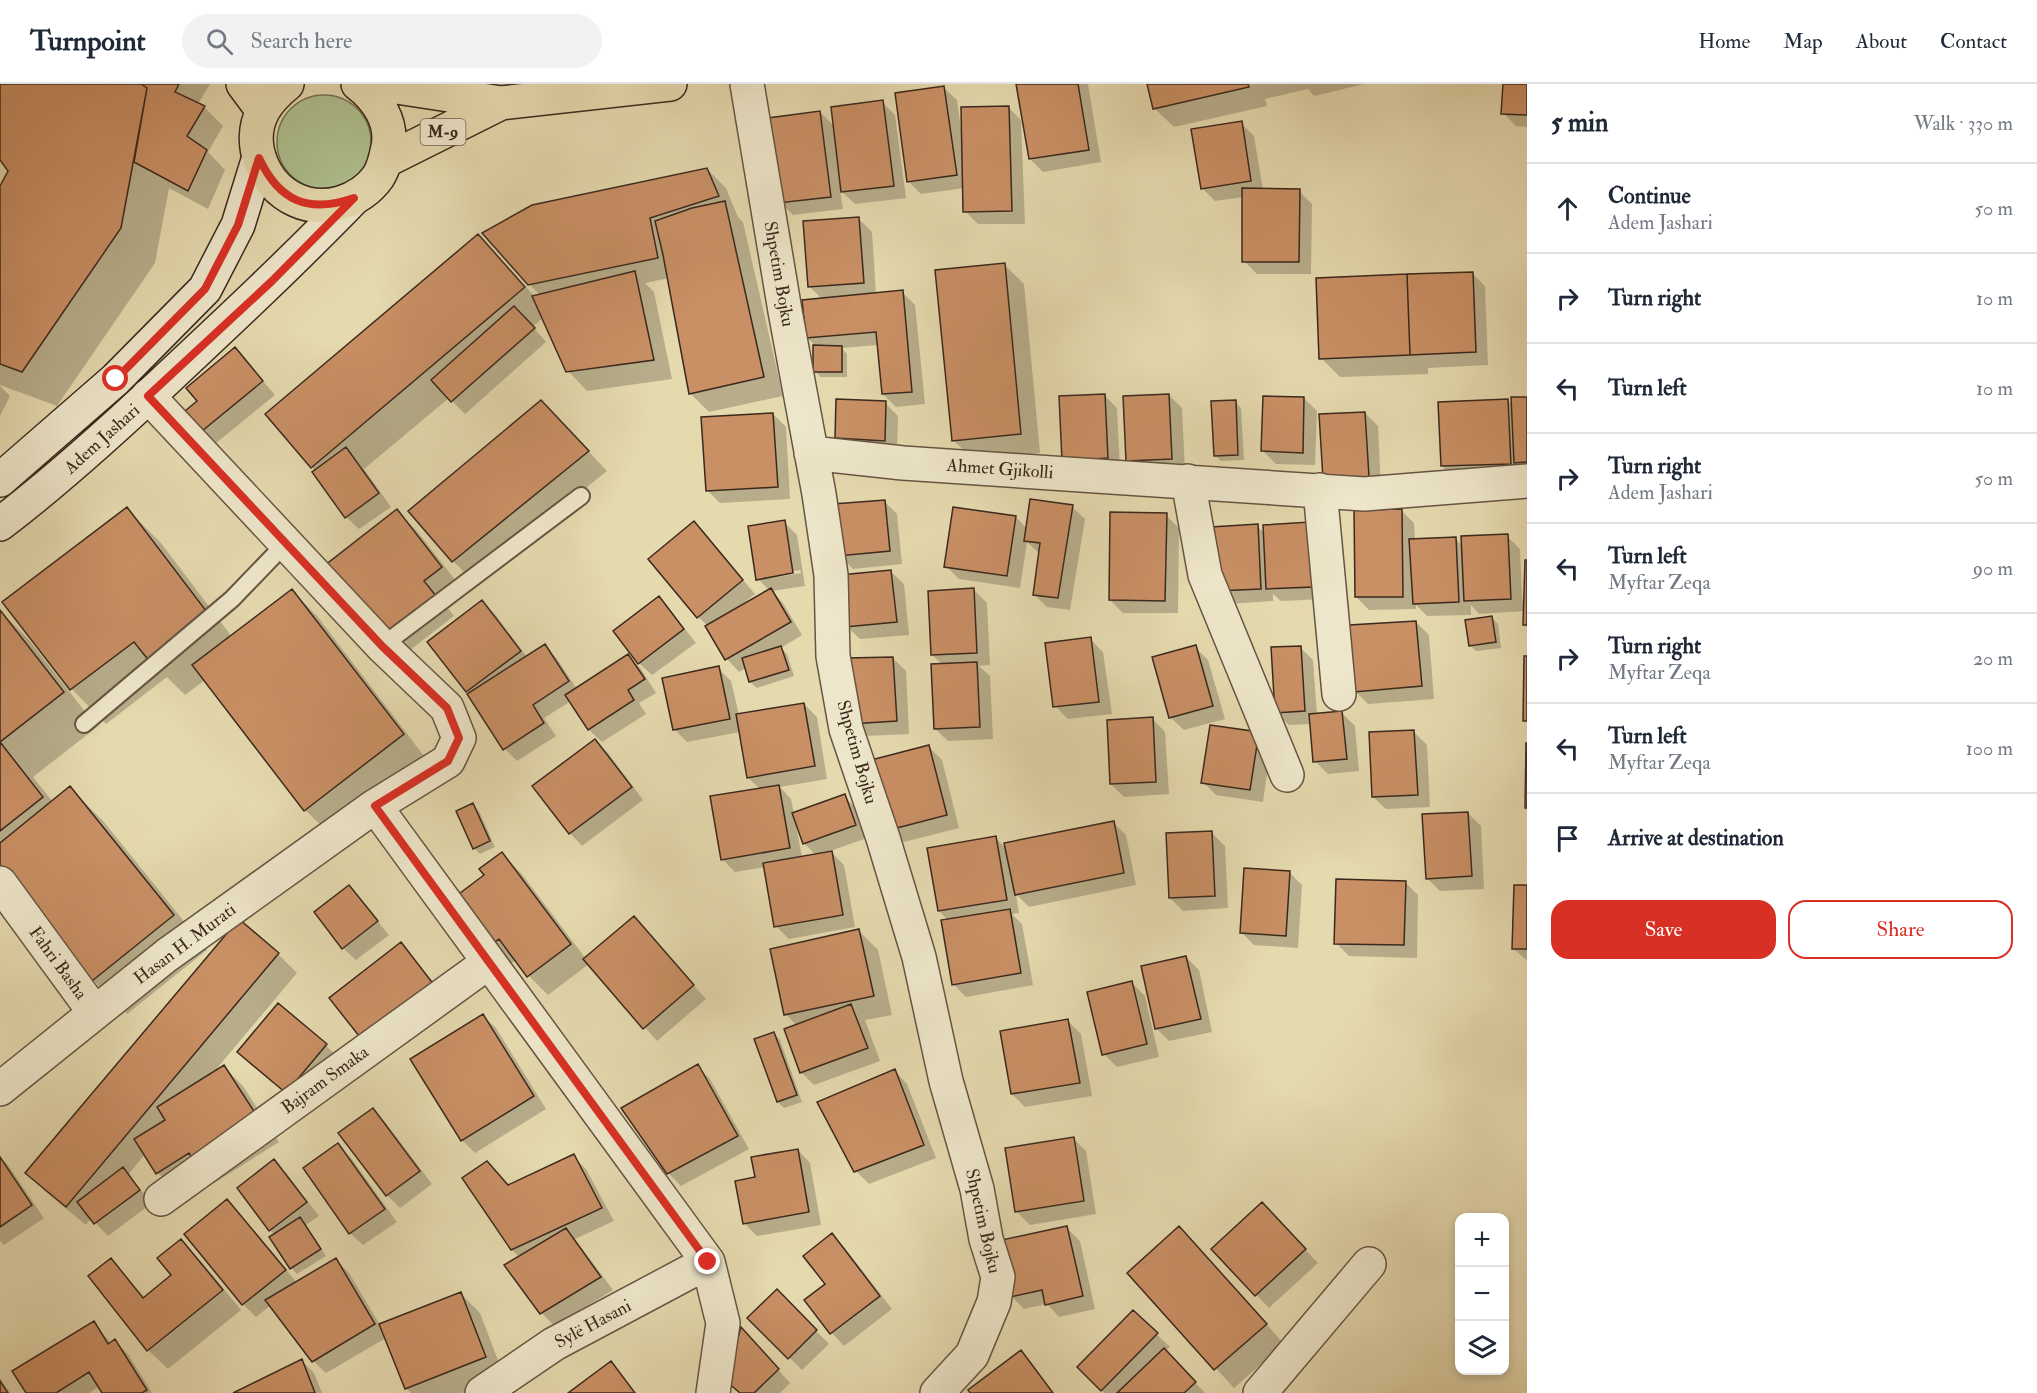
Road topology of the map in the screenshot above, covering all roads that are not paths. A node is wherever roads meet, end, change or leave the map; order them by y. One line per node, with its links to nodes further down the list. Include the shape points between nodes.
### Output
1 (243, 84): 8 (main road)
2 (287, 84): 8 (main road, M-9, via 274,94)
3 (358, 84): 10 (main road, via 380,106 387,124)
4 (377, 84): 7 (main road, M-9)
5 (670, 84): 7 (main road, M-9)
6 (747, 84): 13 (street, Shpetim Bojku)
7 (501, 103): 10 (main road, M-9)
8 (263, 111): 9 (main road, M-9, via 257,126)
9 (259, 158): 11 (main road, M-9, via 280,190 297,201 336,204); 14 (street, Adem Jashari, via 238,225 205,289 116,379)
10 (386, 161): 11 (main road, M-9, via 378,176)
11 (354, 198): 12 (street, Adem Jashari, via 272,281)
12 (148, 396): 19 (street, Adem Jashari, via 43,491); 20 (street, Hasan H. Murati)
13 (812, 453): 15 (street, Ahmet Gjikolli, via 903,463); 35 (street, Shpetim Bojku, via 831,575 833,656 846,729 919,957 946,1081 998,1276 994,1302 972,1355)
14 (0, 480)
15 (1188, 481): 17 (street, Ahmet Gjikolli); 24 (street, via 1205,575)
16 (1527, 481): 17 (street, Ahmet Gjikolli, via 1364,494)
17 (1320, 490): 22 (street)
18 (581, 496): 21 (lane)
19 (0, 524)
20 (285, 544): 21 (street, Hasan H. Murati); 23 (lane, via 232,599)
21 (382, 646): 25 (street, Hasan H. Murati, via 447,708 459,738 448,761)
22 (1339, 694)
23 (84, 724)
24 (1287, 776)
25 (375, 806): 27 (street); 28 (street, Hasan H. Murati)
26 (0, 883): 28 (street, Fahri Basha)
27 (489, 962): 30 (street, Bajram Smaka); 31 (street)
28 (94, 1013): 29 (street, Hasan H. Murati)
29 (0, 1089)
30 (161, 1199)
31 (708, 1262): 33 (street, Sylë Hasani, via 554,1344); 34 (street, via 723,1323)
32 (1369, 1264): 36 (street)
33 (482, 1393)
34 (713, 1393)
35 (937, 1393)
36 (1260, 1393)

